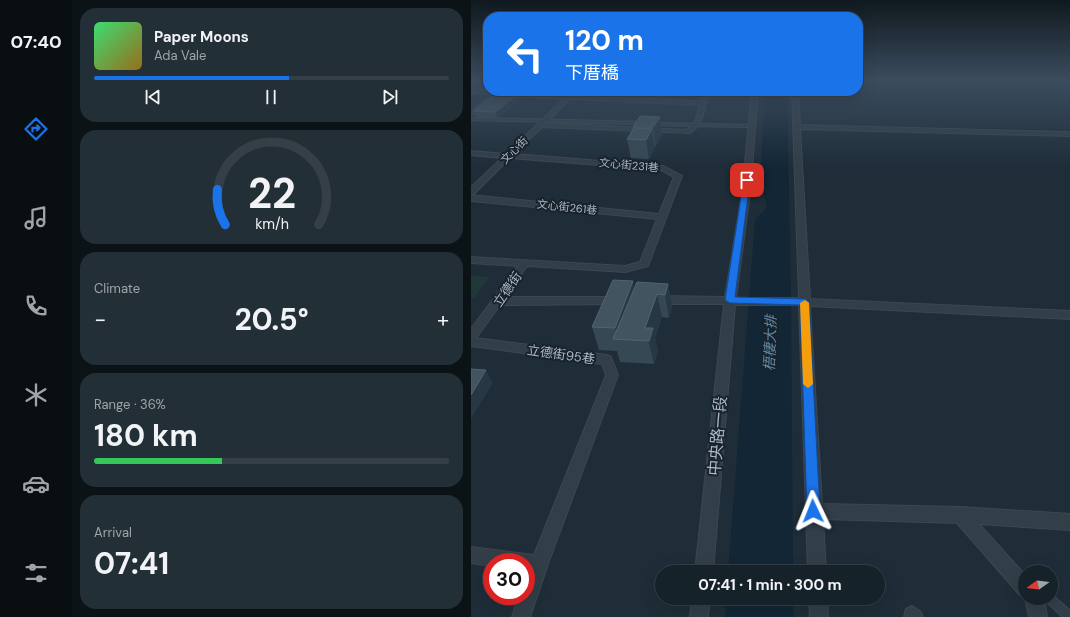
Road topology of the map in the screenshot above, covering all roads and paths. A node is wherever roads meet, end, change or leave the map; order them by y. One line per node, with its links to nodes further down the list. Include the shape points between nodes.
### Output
1 (556, 109): 6 (street, 文心街)
2 (702, 109): 7 (street)
3 (752, 109): 8 (street, 中央路一段)
4 (796, 109): 9 (street)
5 (471, 119): 6 (lane)
6 (541, 123): 7 (street, via 688,132); 12 (street, 文心街)
7 (697, 125): 8 (lane)
8 (750, 126): 19 (street, 中央路一段, via 746,193)
9 (797, 127): 10 (street); 22 (street)
10 (1070, 134)
11 (471, 153): 12 (street)
12 (508, 156): 13 (street, 文心街); 15 (street, 文心街231巷, via 663,168 677,176)
13 (471, 192)
14 (471, 198): 15 (street, 文心街261巷)
15 (663, 217): 17 (street, 文心街231巷, via 644,264 625,269)
16 (471, 260): 17 (street, 立德街)
17 (524, 264): 20 (street, 立德街)
18 (642, 300): 19 (street)
19 (730, 300): 22 (street); 32 (street, 中央路一段)
20 (499, 301): 21 (street); 24 (street, 立德街)
21 (626, 301)
22 (805, 302): 23 (street); 26 (street)
23 (1070, 314)
24 (471, 337)
25 (471, 342): 29 (street, 立德街95巷, via 607,360 612,375 566,491)
26 (813, 511): 27 (street); 33 (street)
27 (961, 515): 28 (street); 34 (street)
28 (1070, 522)
29 (535, 553)
30 (471, 555): 31 (street)
31 (483, 557)
32 (705, 565)
33 (817, 565)
34 (1018, 575)
35 (523, 605): 40 (street)
36 (700, 605): 41 (street)
37 (818, 605): 42 (street)
38 (1036, 605): 43 (street)
39 (1057, 605): 44 (lane)
40 (521, 617)
41 (699, 617)
42 (819, 617)
43 (1038, 617)
44 (1070, 617)

